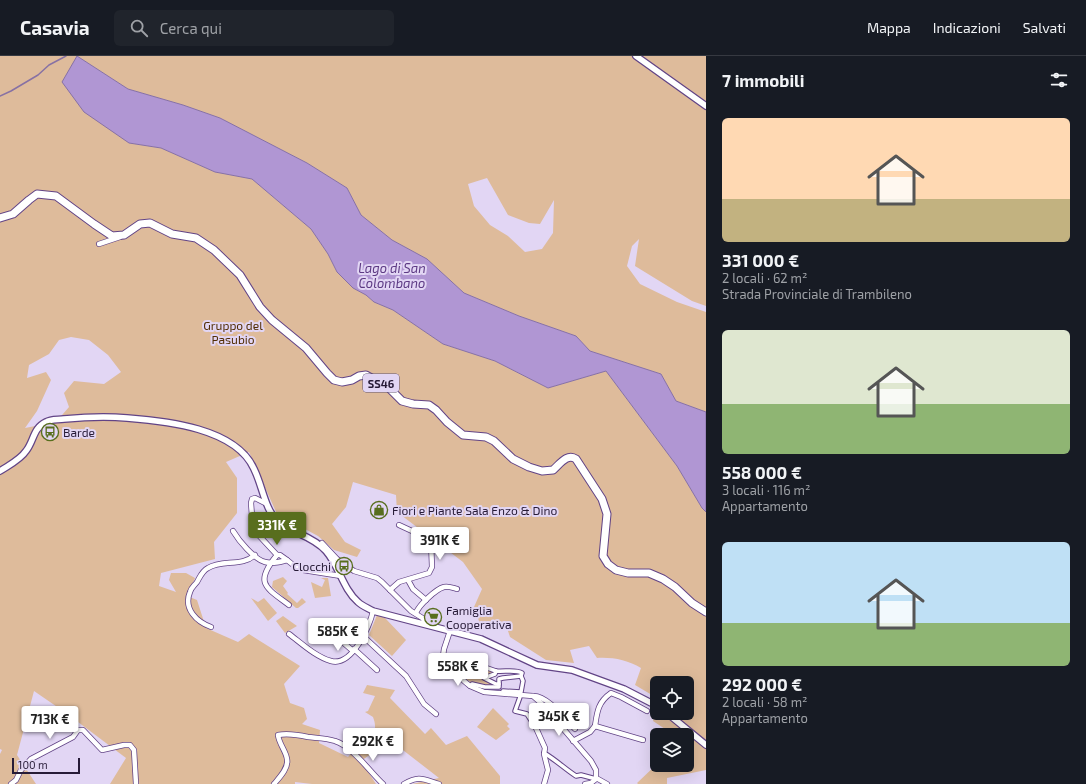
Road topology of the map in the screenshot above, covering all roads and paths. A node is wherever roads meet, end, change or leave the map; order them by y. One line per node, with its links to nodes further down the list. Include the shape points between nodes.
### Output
1 (636, 56): 2 (street)
2 (706, 106)
3 (0, 218): 4 (main road, via 13,214 37,194 56,196 112,236)
4 (124, 236): 5 (street); 22 (main road, SS46, via 140,224 150,223 172,234 196,238 205,243 240,275 260,307 272,320 306,348 334,380 342,382 366,375 388,387 402,401 429,405 463,435 486,437 494,441 513,459 529,467 542,471 553,470 567,457 574,457 602,499 607,514 603,556 608,564 616,570 649,573 663,579)
5 (98, 244)
6 (0, 471): 7 (street, via 27,450 34,432 48,421 92,416 155,420 209,432 237,448 255,469)
7 (265, 503): 10 (street, via 279,524); 12 (street, via 255,498 252,500 253,529)
8 (399, 525): 16 (street, via 431,542 432,567 429,573)
9 (233, 531): 11 (street, via 237,539)
10 (309, 538): 15 (street, via 325,550); 18 (street, via 321,543 337,559 354,570 377,578)
11 (255, 555): 14 (street, via 265,562); 25 (street, via 244,561 209,567 192,588 188,602 192,614 201,623)
12 (277, 555): 13 (street); 14 (street)
13 (287, 560): 14 (street); 15 (street, via 297,568)
14 (271, 562): 20 (street, via 264,575 265,583 268,589)
15 (341, 576): 21 (street, via 354,598)
16 (408, 580): 18 (street, via 399,582); 19 (street, via 413,589)
17 (457, 589): 19 (street, via 443,587)
18 (390, 590): 23 (street)
19 (426, 600): 23 (street)
20 (289, 605)
21 (373, 611): 24 (street); 31 (street)
22 (706, 612)
23 (416, 613): 24 (street, via 424,619)
24 (423, 623): 27 (street)
25 (211, 627)
26 (346, 627): 30 (street)
27 (450, 631): 38 (street, via 444,649 446,662); 42 (street, via 481,639 537,665 572,670 624,689)
28 (331, 632): 30 (street)
29 (289, 634): 32 (street, via 332,662 342,660)
30 (337, 636): 32 (street)
31 (364, 637): 32 (street); 44 (street, via 406,676 424,704)
32 (353, 650): 34 (street)
33 (473, 663): 35 (street)
34 (377, 670)
35 (496, 671): 36 (street, via 520,671); 37 (street, via 495,674 484,678)
36 (521, 676): 37 (street, via 499,679); 39 (street, via 521,692)
37 (499, 684): 38 (street, via 500,687 485,688 472,684)
38 (470, 686): 40 (street, via 484,692)
39 (503, 691)
40 (533, 696): 45 (street); 49 (street, via 546,700)
41 (520, 697): 48 (street, via 515,711 527,714)
42 (650, 702)
43 (647, 711): 47 (street, via 611,693 597,708)
44 (436, 714)
45 (552, 716): 48 (street); 51 (street)
46 (676, 720): 52 (street)
47 (595, 726): 50 (street); 51 (street, via 590,732)
48 (536, 728): 53 (street, via 545,748)
49 (575, 729)
50 (643, 740)
51 (573, 741): 54 (street, via 591,761)
52 (706, 745)
53 (544, 753): 54 (street, via 556,759 563,768 576,776 581,774); 61 (street, via 548,770)
54 (597, 779): 62 (street); 63 (street); 64 (street)
55 (11, 784): 56 (street, via 31,759 74,737 78,730 83,730 102,750 130,745 134,750)
56 (136, 784)
57 (274, 784): 58 (street, via 287,764 278,739 278,735 282,734 336,741 345,746)
58 (383, 784)
59 (404, 784): 60 (street, via 415,778)
60 (439, 784)
61 (544, 784)
62 (585, 784)
63 (603, 784)
64 (607, 784)

